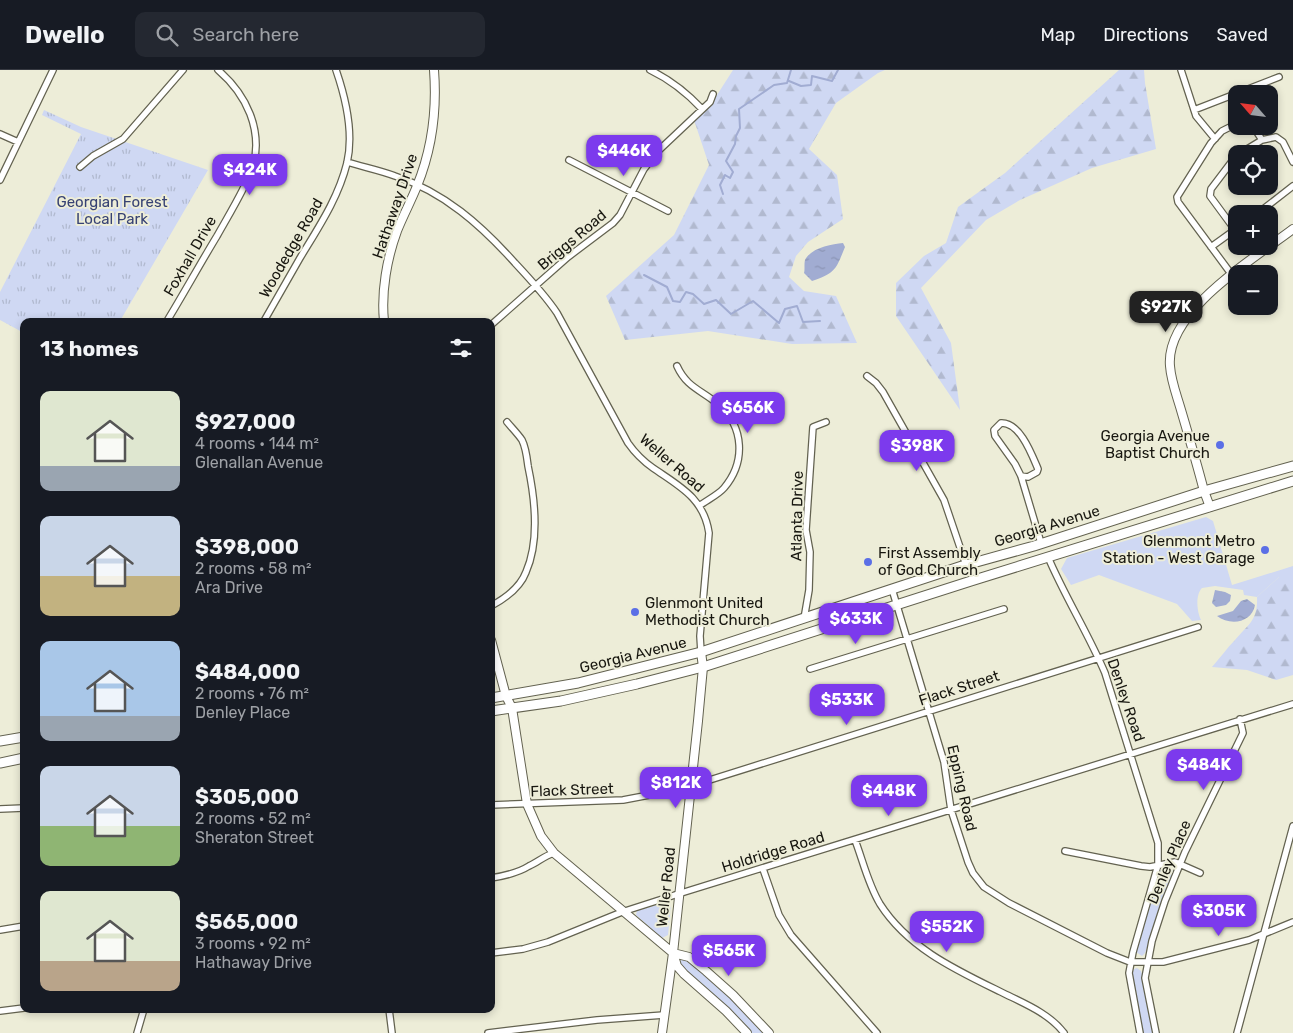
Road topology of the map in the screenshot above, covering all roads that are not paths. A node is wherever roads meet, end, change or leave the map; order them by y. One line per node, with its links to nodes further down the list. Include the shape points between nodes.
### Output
1 (53, 70): 19 (street)
2 (183, 70): 24 (street, via 123,139)
3 (218, 70): 40 (street, Foxhall Drive, via 230,80 247,106 254,123 256,152 252,170 231,211)
4 (336, 70): 22 (street, Woodedge Road, via 348,115)
5 (434, 70): 27 (street, Hathaway Drive, via 434,111 429,149)
6 (650, 70): 12 (street, via 680,87)
7 (1181, 70): 13 (street)
8 (1279, 77): 9 (street)
9 (1260, 85)
10 (713, 94): 12 (street, Briggs Road)
11 (1228, 97): 13 (street)
12 (702, 109): 29 (street, Briggs Road, via 657,152)
13 (1194, 110): 17 (street, via 1202,126)
14 (1228, 128): 17 (street)
15 (0, 134): 19 (street)
16 (1259, 135): 18 (street)
17 (1215, 139): 35 (street, via 1177,197)
18 (1262, 140): 20 (street); 23 (street, via 1276,137 1283,142)
19 (18, 142): 26 (street)
20 (1254, 145)
21 (569, 160): 29 (street)
22 (347, 162): 27 (street, Weller Road); 41 (street, Woodedge Road, via 331,207)
23 (1293, 162)
24 (80, 167)
25 (1228, 168): 32 (street, via 1211,189 1210,196)
26 (0, 180)
27 (418, 185): 39 (street, Weller Road, via 475,221); 42 (street, Hathaway Drive, via 388,260)
28 (1293, 186): 30 (street)
29 (632, 193): 31 (street); 39 (street, Briggs Road, via 613,223)
30 (1269, 205)
31 (668, 211)
32 (1228, 220)
33 (1293, 229): 36 (street)
34 (1228, 235): 35 (street)
35 (1211, 247): 37 (street)
36 (1245, 265)
37 (1228, 270)
38 (1228, 278): 51 (street, via 1195,306 1170,353 1174,384)
39 (536, 286): 43 (street, Briggs Road); 52 (street, Weller Road, via 557,313 628,443 645,462 681,486)
40 (169, 318)
41 (266, 318)
42 (384, 318)
43 (495, 322)
44 (678, 366): 52 (street, via 686,382 726,412 737,430 739,442 739,457 732,476 723,489)
45 (867, 376): 56 (street, via 883,392 944,500)
46 (507, 422): 58 (street, via 525,449 533,489 532,556 517,587)
47 (826, 422): 61 (street, Atlanta Drive, via 813,427 806,530 810,552 809,590)
48 (1293, 466): 51 (main road, Georgia Avenue)
49 (1021, 476): 49 (street, via 995,436 994,430 1001,423 1012,425 1022,437 1038,469 1028,477); 54 (street)
50 (1293, 481): 53 (main road, Georgia Avenue)
51 (1204, 491): 53 (street); 54 (main road, Georgia Avenue)
52 (699, 506): 64 (street, Weller Road, via 709,533)
53 (1210, 507): 55 (main road, Georgia Avenue)
54 (1041, 543): 56 (main road, Georgia Avenue)
55 (1048, 557): 59 (main road, Georgia Avenue); 66 (street, Denley Road)
56 (966, 565): 57 (main road, Georgia Avenue)
57 (892, 590): 59 (street, Epping Road); 61 (main road, Georgia Avenue)
58 (495, 604)
59 (896, 605): 63 (street, Epping Road); 67 (main road, Georgia Avenue)
60 (1004, 609): 63 (street)
61 (804, 618): 64 (main road, Georgia Avenue)
62 (1198, 627): 66 (street, Flack Street)
63 (907, 640): 68 (street); 74 (street, Epping Road)
64 (701, 652): 67 (street, Weller Road); 69 (main road, Georgia Avenue, via 578,683)
65 (495, 655): 69 (street)
66 (1098, 657): 74 (street, Flack Street); 78 (street, Denley Road)
67 (703, 668): 72 (main road, Georgia Avenue, via 561,701); 81 (street, Weller Road)
68 (810, 669)
69 (506, 696): 70 (main road, Georgia Avenue); 72 (street)
70 (495, 697)
71 (1293, 704): 75 (street, Holdridge Road)
72 (512, 708): 73 (main road, Georgia Avenue); 82 (street)
73 (495, 710)
74 (930, 711): 81 (street, Flack Street); 86 (street, Epping Road, via 944,762)
75 (1240, 719): 78 (street, Holdridge Road); 91 (street, Denley Place, via 1243,733 1238,746)
76 (20, 738): 77 (main road)
77 (0, 741)
78 (1130, 753): 86 (street, Holdridge Road); 92 (street, Denley Road, via 1158,843)
79 (20, 759): 80 (main road)
80 (0, 763)
81 (690, 786): 82 (street, Flack Street, via 623,800); 96 (street, Weller Road)
82 (527, 804): 83 (street, Flack Street); 90 (street, via 541,836)
83 (495, 806)
84 (20, 808): 85 (street)
85 (0, 810)
86 (952, 810): 88 (street, Holdridge Road); 104 (street, Epping Road, via 968,862 984,886 1009,903)
87 (1293, 826): 101 (street)
88 (855, 840): 93 (street, Holdridge Road); 118 (street, via 880,903 906,936 935,958 1039,1011)
89 (1065, 851): 92 (street, via 1141,866)
90 (554, 853): 95 (street, via 528,867); 97 (street)
91 (1181, 864): 92 (street); 94 (street); 105 (street, Denley Place, via 1162,909)
92 (1158, 865): 104 (street, Denley Road)
93 (763, 869): 96 (street, Holdridge Road); 117 (street, via 779,914 791,935)
94 (1200, 873)
95 (495, 878)
96 (678, 894): 97 (street, Holdridge Road); 103 (street, Weller Road)
97 (622, 912): 102 (street, Holdridge Road, via 548,942); 103 (street)
98 (1293, 922): 101 (street, Epping Road)
99 (20, 927): 100 (street)
100 (0, 930)
101 (1264, 934): 105 (street, Epping Road, via 1164,962); 121 (street)
102 (495, 952)
103 (673, 953): 110 (street, Weller Road); 115 (street, via 684,974); 116 (street, via 689,957)
104 (1130, 962): 105 (street, Epping Road); 119 (street, Denley Road, via 1129,973)
105 (1146, 963): 120 (street, via 1145,978)
106 (20, 1008): 107 (street)
107 (0, 1011)
108 (143, 1013): 111 (street)
109 (390, 1013): 112 (street)
110 (664, 1015): 113 (street); 114 (street, Weller Road)
111 (137, 1033)
112 (392, 1033)
113 (488, 1033)
114 (662, 1033)
115 (747, 1033)
116 (769, 1033)
117 (877, 1033)
118 (1064, 1033)
119 (1140, 1033)
120 (1156, 1033)
121 (1236, 1033)

